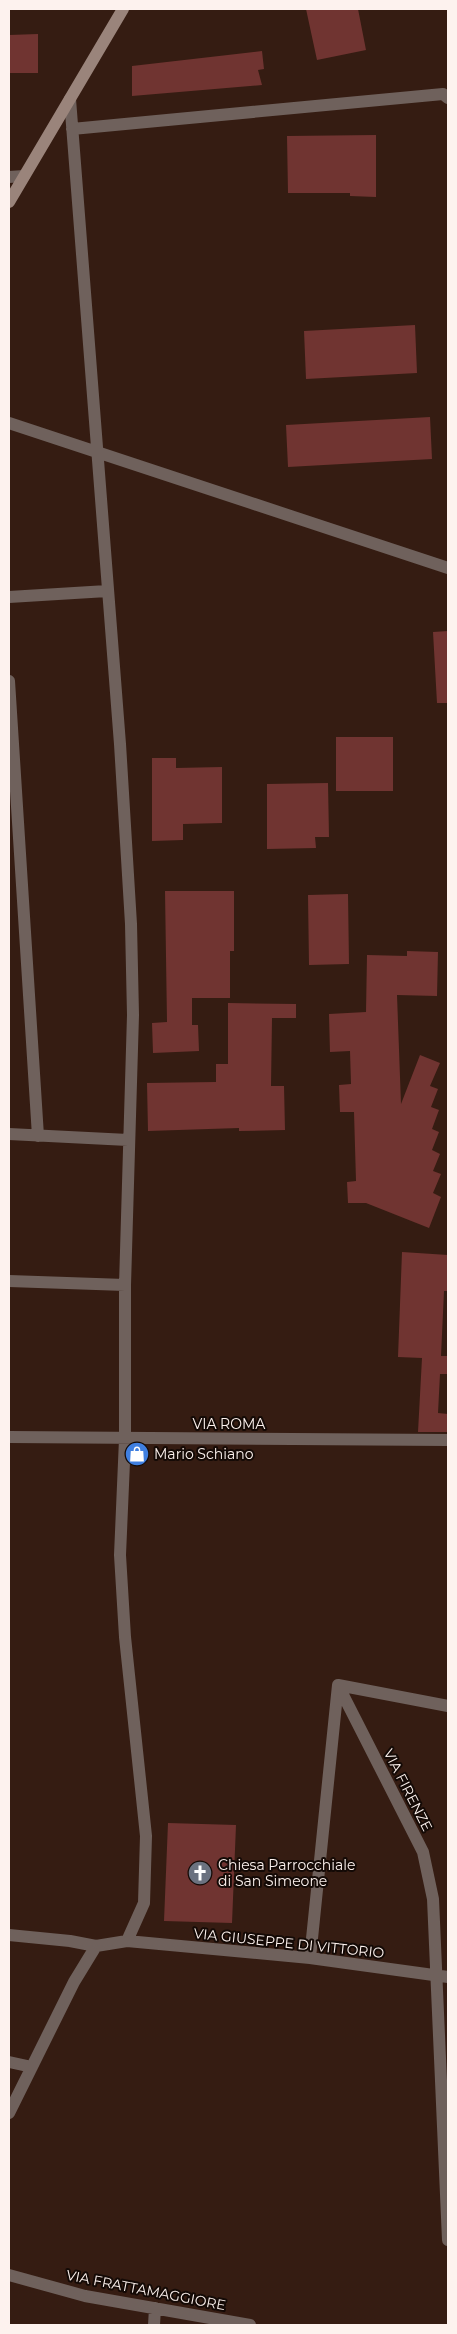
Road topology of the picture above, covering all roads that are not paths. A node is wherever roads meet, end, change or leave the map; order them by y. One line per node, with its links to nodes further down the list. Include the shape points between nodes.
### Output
1 (123, 9): 3 (main road)
2 (448, 98): 4 (street, via 442,94)
3 (70, 99): 4 (street); 5 (main road)
4 (72, 129): 9 (street)
5 (24, 176): 6 (street); 7 (main road)
6 (9, 177)
7 (9, 202)
8 (9, 422): 9 (street)
9 (97, 452): 10 (street); 11 (street)
10 (448, 568)
11 (108, 590): 12 (street); 16 (street, via 131,924)
12 (9, 597)
13 (9, 681): 15 (street)
14 (9, 1134): 15 (street)
15 (38, 1136): 16 (street)
16 (128, 1140): 18 (street)
17 (9, 1281): 18 (street)
18 (125, 1284): 20 (street)
19 (9, 1437): 20 (street, VIA ROMA)
20 (125, 1439): 21 (street, VIA ROMA); 25 (street, via 120,1556 125,1637 146,1836 144,1903)
21 (448, 1440)
22 (338, 1685): 23 (street); 27 (street); 28 (street, VIA FIRENZE, via 423,1852 433,1899)
23 (448, 1706)
24 (9, 1935): 26 (street, via 70,1940)
25 (127, 1941): 26 (street, VIA GIUSEPPE DI VITTORIO); 27 (street, VIA GIUSEPPE DI VITTORIO)
26 (96, 1946): 31 (street, via 74,1982)
27 (310, 1958): 28 (street, VIA GIUSEPPE DI VITTORIO)
28 (435, 1974): 29 (street, VIA GIUSEPPE DI VITTORIO); 33 (street, VIA FIRENZE)
29 (448, 1977)
30 (9, 2062): 31 (street)
31 (32, 2067): 32 (street)
32 (9, 2112)
33 (448, 2240)
34 (9, 2275): 35 (street, VIA FRATTAMAGGIORE, via 85,2296)
35 (155, 2308): 36 (street); 37 (street, VIA FRATTAMAGGIORE)
36 (154, 2325)
37 (250, 2325)

